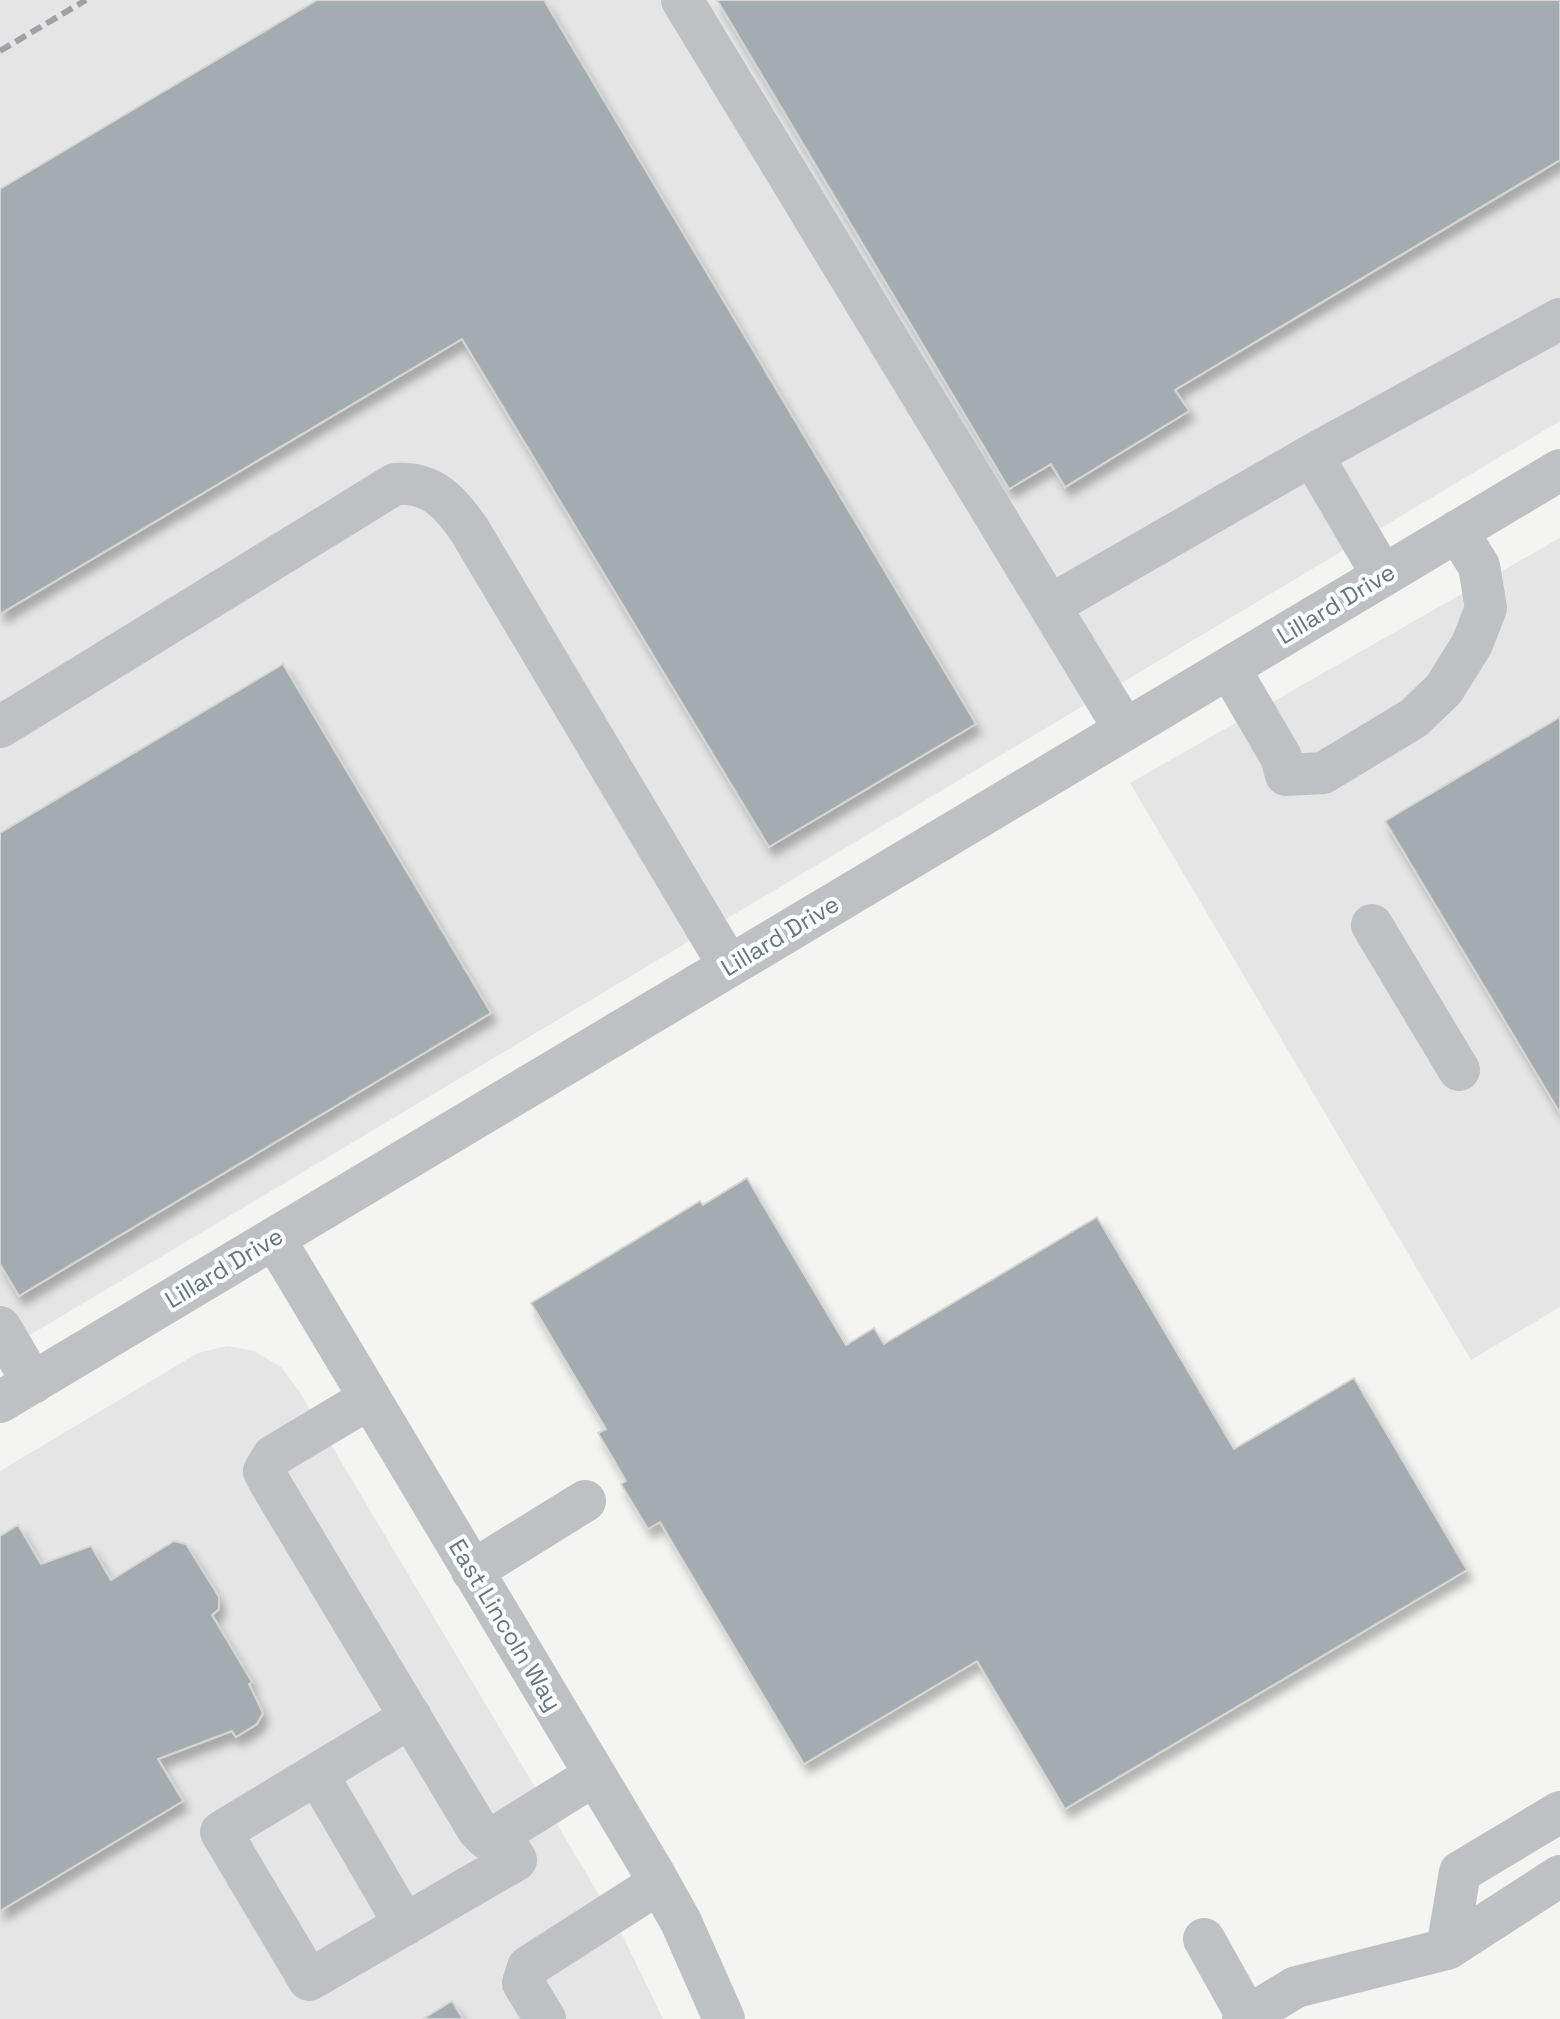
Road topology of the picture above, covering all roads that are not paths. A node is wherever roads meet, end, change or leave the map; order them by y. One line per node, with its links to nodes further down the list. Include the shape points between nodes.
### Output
1 (682, 0): 7 (street)
2 (1560, 319): 3 (street)
3 (1312, 455): 6 (street); 7 (street)
4 (1560, 470): 5 (street, Lillard Drive)
5 (1457, 531): 6 (street, Lillard Drive); 8 (street, via 1479,566 1486,608 1472,644 1444,689 1414,718 1323,773 1286,775 1281,757)
6 (1383, 576): 8 (street, Lillard Drive)
7 (1051, 605): 10 (street)
8 (1229, 668): 10 (street, Lillard Drive)
9 (0, 727): 12 (street, via 395,484 410,483 434,491 470,531)
10 (1125, 730): 12 (street, Lillard Drive)
11 (1372, 925): 13 (street)
12 (729, 966): 14 (street, Lillard Drive)
13 (1459, 1070)
14 (274, 1238): 16 (street, Lillard Drive); 17 (street, East Lincoln Way)
15 (0, 1327): 16 (street)
16 (16, 1392)
17 (370, 1398): 19 (street, East Lincoln Way); 20 (street, via 273,1456 264,1471)
18 (585, 1501): 19 (street)
19 (472, 1571): 22 (street, East Lincoln Way)
20 (411, 1717): 21 (street); 24 (street, via 478,1830 486,1838)
21 (317, 1774): 27 (street); 27 (street, via 221,1832 309,1980)
22 (595, 1775): 24 (street); 26 (street, East Lincoln Way)
23 (1560, 1812): 29 (street, via 1460,1872)
24 (500, 1834): 27 (street, via 516,1860)
25 (1560, 1876): 29 (street)
26 (659, 1883): 31 (street, via 528,1967 523,1983); 32 (street, East Lincoln Way)
27 (405, 1925)
28 (1204, 1939): 30 (street)
29 (1447, 1949): 30 (street, via 1296,1987)
30 (1245, 2018)
31 (545, 2019)
32 (724, 2019)

